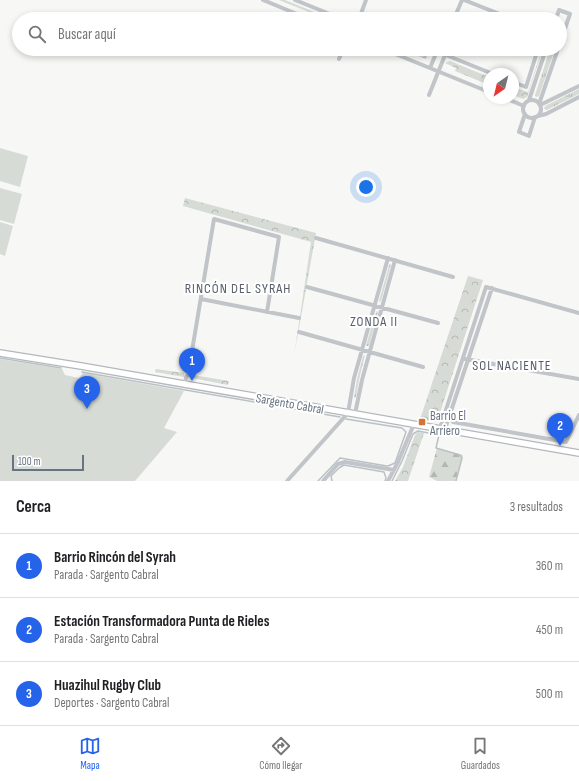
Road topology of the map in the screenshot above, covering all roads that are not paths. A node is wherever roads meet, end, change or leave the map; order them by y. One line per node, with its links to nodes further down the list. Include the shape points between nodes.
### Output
1 (263, 0): 5 (street)
2 (295, 0): 6 (street)
3 (366, 0): 7 (street)
4 (463, 0): 8 (street); 9 (street)
5 (292, 12)
6 (325, 12)
7 (361, 12)
8 (457, 12)
9 (494, 12)
10 (567, 13): 11 (street, via 570,14)
11 (567, 23)
12 (340, 56): 20 (street)
13 (400, 56): 21 (street)
14 (438, 56): 21 (street)
15 (441, 56): 23 (street)
16 (450, 56): 22 (street)
17 (536, 56): 24 (street, via 526,87)
18 (544, 56): 29 (street)
19 (556, 56): 31 (street)
20 (339, 59)
21 (430, 68): 23 (street)
22 (483, 70)
23 (439, 72): 26 (street); 27 (street)
24 (519, 84)
25 (579, 86): 31 (street)
26 (483, 90)
27 (429, 95)
28 (579, 97): 34 (street)
29 (529, 100): 31 (street); 32 (street)
30 (519, 104): 32 (street)
31 (540, 104): 34 (street, via 541,111)
32 (524, 106): 33 (street)
33 (525, 114): 34 (street, via 531,118); 34 (street, via 519,132 529,136)
34 (536, 117)
35 (316, 238): 36 (street)
36 (388, 258): 37 (street); 41 (street)
37 (395, 260): 38 (street); 42 (street)
38 (453, 277)
39 (307, 287): 41 (street)
40 (201, 299): 43 (street); 43 (street, via 214,219 279,236); 54 (street, via 186,377)
41 (374, 306): 42 (street); 48 (street)
42 (382, 308): 46 (street); 49 (street)
43 (267, 312): 45 (street)
44 (579, 313): 51 (street, via 492,288)
45 (299, 318)
46 (438, 323)
47 (299, 332): 48 (street)
48 (362, 350): 49 (street); 56 (street)
49 (369, 352): 52 (street); 57 (street)
50 (0, 354): 54 (main road, Sargento Cabral)
51 (465, 359): 53 (street); 55 (street)
52 (423, 367)
53 (579, 379)
54 (187, 385): 56 (main road, Sargento Cabral)
55 (451, 404): 59 (street); 61 (street)
56 (348, 413): 57 (main road, Sargento Cabral); 64 (street)
57 (355, 414): 60 (main road, Sargento Cabral)
58 (579, 415): 59 (street, via 566,442 453,422)
59 (449, 417): 61 (street)
60 (414, 424): 61 (main road, Sargento Cabral); 63 (street)
61 (442, 429): 62 (main road, Sargento Cabral)
62 (579, 453)
63 (394, 470): 65 (street, via 345,462 338,464); 66 (street)
64 (286, 481)
65 (323, 481)
66 (388, 481)

